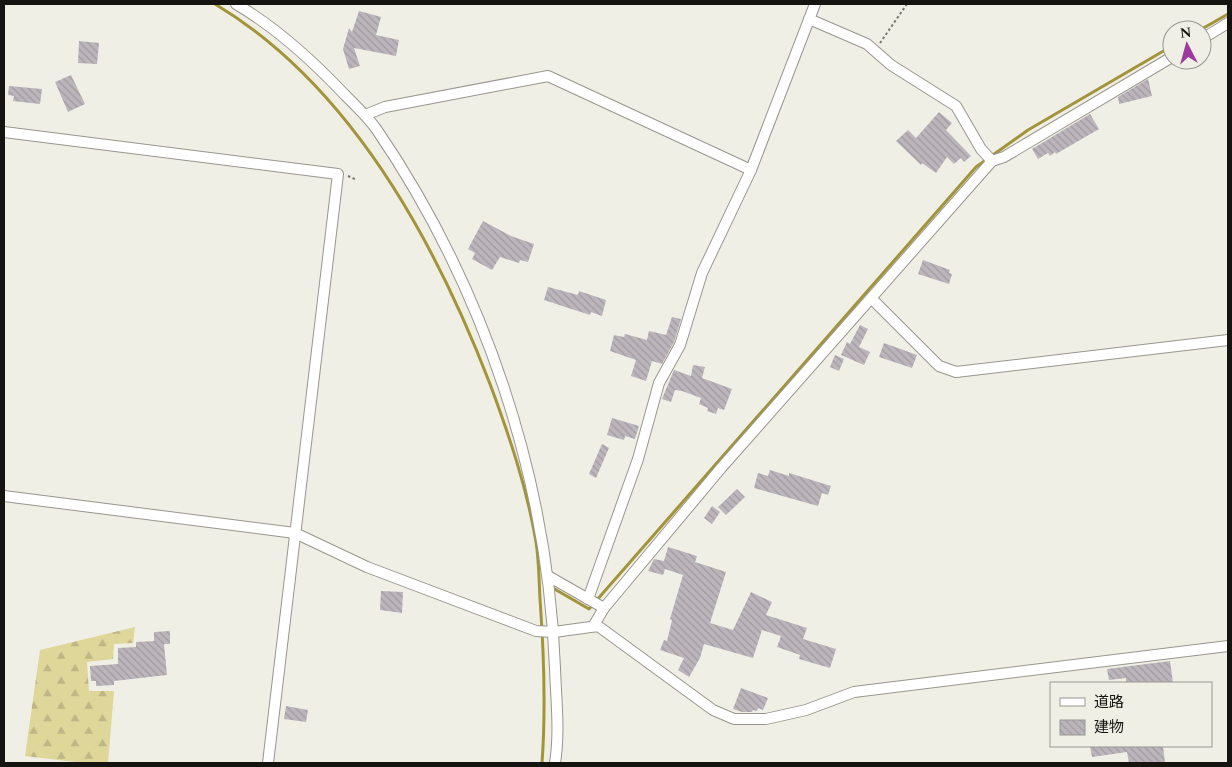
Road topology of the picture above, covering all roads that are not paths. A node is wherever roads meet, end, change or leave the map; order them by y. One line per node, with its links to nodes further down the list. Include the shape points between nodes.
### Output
1 (815, 4): 3 (street)
2 (241, 5): 7 (street, via 301,51)
3 (809, 19): 9 (street, via 867,44 891,65 956,106 981,149); 10 (street)
4 (1228, 23): 5 (street)
5 (1212, 33)
6 (1162, 63): 9 (street, via 1004,157)
7 (364, 114): 10 (street, via 384,107 548,76); 15 (street, via 419,194 489,346 515,425)
8 (4, 132): 14 (street, via 338,174)
9 (992, 161): 11 (street)
10 (751, 170): 16 (street, via 702,273 680,345 659,383 635,468)
11 (872, 299): 12 (street, via 939,366 956,372); 17 (street, via 722,467)
12 (1228, 340)
13 (4, 496): 14 (street)
14 (295, 533): 19 (street, via 367,567 536,631); 21 (street)
15 (548, 576): 16 (street); 19 (street)
16 (588, 599): 17 (street)
17 (604, 608): 18 (street)
18 (594, 625): 19 (street); 20 (street, via 713,710 734,719 747,720 788,715 854,692)
19 (550, 631): 22 (street, via 557,718)
20 (1228, 646)
21 (268, 763)
22 (555, 763)

